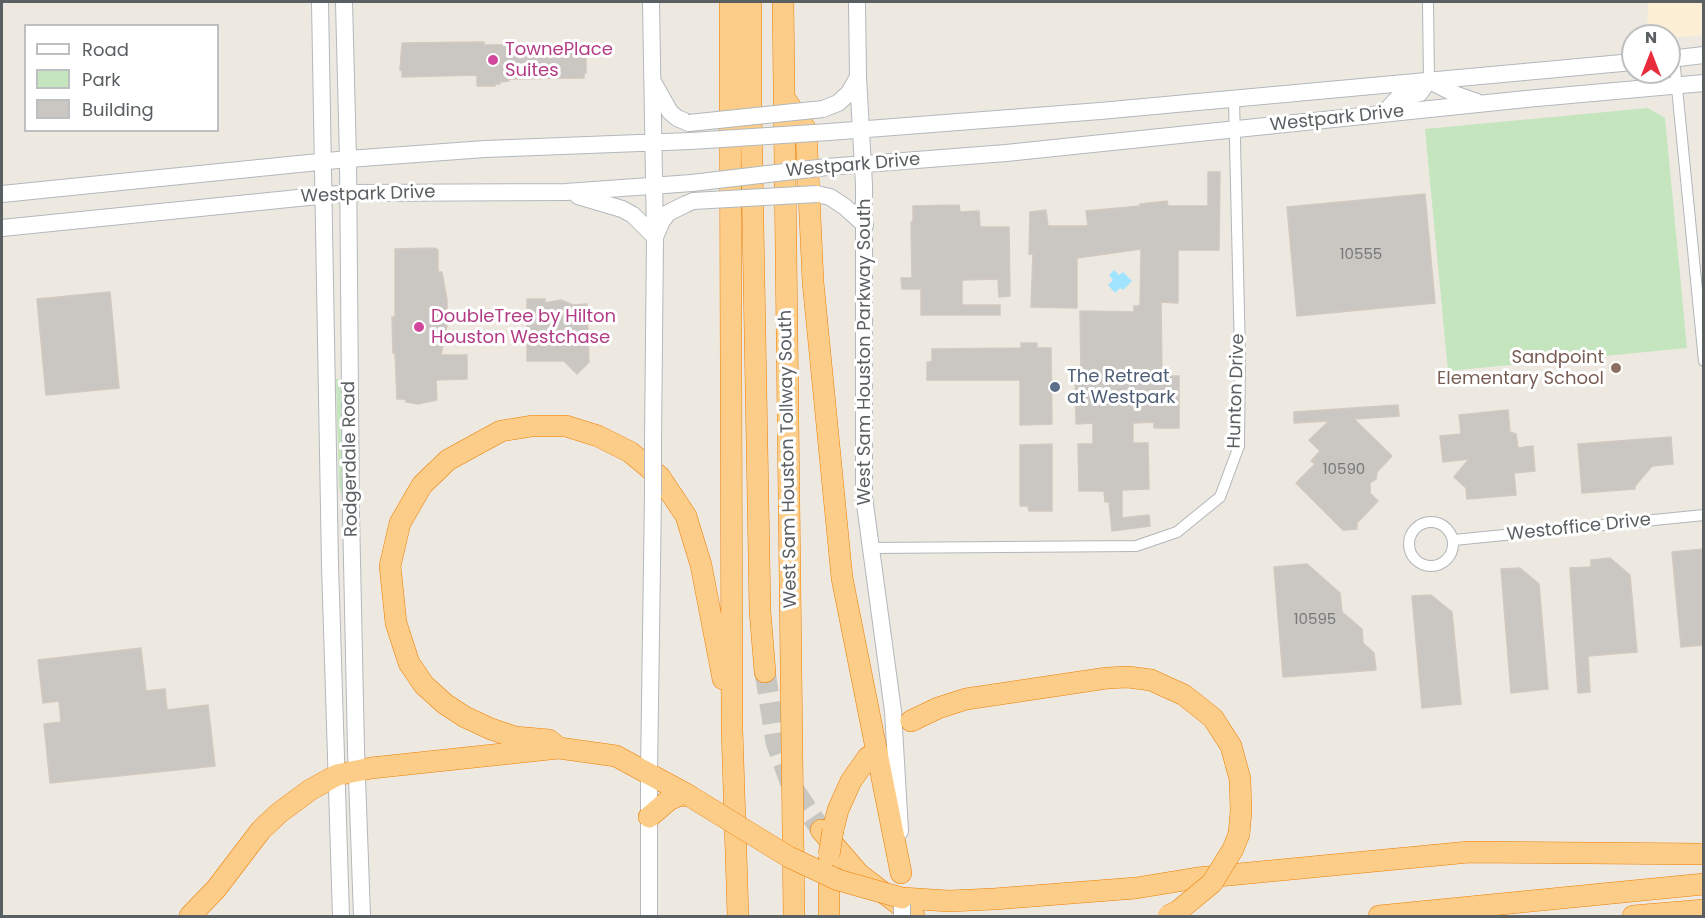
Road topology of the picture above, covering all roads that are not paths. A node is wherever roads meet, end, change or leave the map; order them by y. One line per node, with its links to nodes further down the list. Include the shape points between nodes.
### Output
1 (320, 2): 25 (main road, Rodgerdale Road)
2 (344, 2): 24 (main road, Rodgerdale Road)
3 (651, 2): 14 (main road)
4 (730, 2): 43 (highway)
5 (751, 2): 41 (highway, via 760,611)
6 (783, 2): 17 (highway, West Sam Houston Tollway South)
7 (857, 2): 12 (main road, West Sam Houston Parkway South)
8 (1428, 2): 13 (street)
9 (1704, 56): 10 (main road)
10 (1681, 57)
11 (1621, 63): 13 (main road, Westpark Drive)
12 (858, 77): 14 (main road, bridge, via 849,93 823,109 689,123 670,112); 21 (main road, West Sam Houston Parkway South)
13 (1429, 80): 18 (main road, Westpark Drive); 19 (main road); 20 (main road, via 1420,93 1397,99)
14 (652, 81): 23 (main road)
15 (1704, 83): 16 (main road, Westpark Drive)
16 (1677, 85): 19 (main road, Westpark Drive); 35 (street)
17 (785, 99): 53 (highway, via 806,130 813,282 842,578); 60 (highway, West Sam Houston Tollway South)
18 (1234, 99): 21 (main road, Westpark Drive); 22 (street, Hunton Drive)
19 (1481, 104): 20 (main road, Westpark Drive)
20 (1384, 113): 22 (main road, Westpark Drive)
21 (862, 130): 23 (main road, Westpark Drive, bridge); 26 (main road, West Sam Houston Parkway South)
22 (1235, 130): 26 (main road, Westpark Drive); 38 (street, Hunton Drive, via 1239,446 1220,497 1177,532 1136,546)
23 (652, 143): 24 (main road, Westpark Drive); 27 (main road)
24 (348, 159): 25 (main road, Westpark Drive); 29 (main road, Rodgerdale Road)
25 (323, 162): 30 (main road, Westpark Drive); 31 (main road, Rodgerdale Road)
26 (864, 165): 27 (main road, Westpark Drive, bridge); 32 (main road, West Sam Houston Parkway South)
27 (653, 185): 28 (main road, Westpark Drive); 34 (main road)
28 (566, 192): 29 (main road, Westpark Drive); 34 (main road, via 622,208)
29 (348, 193): 31 (main road, Westpark Drive); 40 (main road, Rodgerdale Road)
30 (2, 194)
31 (323, 195): 33 (main road, Westpark Drive); 39 (main road, Rodgerdale Road)
32 (865, 225): 34 (main road, bridge, via 830,197 817,194 693,201 668,213); 38 (main road, West Sam Houston Parkway South, via 864,497)
33 (2, 228)
34 (655, 237): 47 (main road, bridge)
35 (1704, 361)
36 (1704, 515): 37 (street, Westoffice Drive)
37 (1454, 540): 37 (street, via 1445,525 1427,522 1413,531 1409,548 1418,563 1435,566 1450,557)
38 (871, 548): 53 (main road, West Sam Houston Parkway South, via 893,711)
39 (330, 565): 40 (main road); 46 (main road, Rodgerdale Road)
40 (352, 565): 46 (main road, Rodgerdale Road)
41 (765, 672)
42 (911, 721): 62 (highway, bridge, via 966,699 1107,678 1151,680 1184,694 1213,718 1231,746 1240,780 1241,811 1233,849 1212,883)
43 (732, 729): 44 (highway, via 701,565 686,516 660,477 630,452 566,426 532,426 501,431 448,460 422,485 400,523 390,566 396,623 409,663 424,685 452,708 491,729 515,737 549,740); 59 (highway)
44 (559, 748): 46 (highway); 47 (highway, via 616,756)
45 (868, 757): 50 (highway, via 851,781)
46 (347, 772): 55 (highway, via 302,795 261,831); 56 (main road, Rodgerdale Road); 57 (main road, Rodgerdale Road)
47 (649, 772): 48 (highway); 49 (main road)
48 (680, 792): 49 (highway); 53 (highway, bridge, via 789,857 838,880)
49 (649, 817): 58 (main road)
50 (827, 830): 53 (highway, via 859,874); 61 (highway, bridge)
51 (1704, 854): 53 (highway, via 1469,852 1197,878 1136,888 994,899)
52 (1704, 884): 63 (highway)
53 (907, 898)
54 (1704, 910): 64 (highway)
55 (190, 916)
56 (341, 916)
57 (362, 916)
58 (649, 916)
59 (738, 916)
60 (794, 916)
61 (829, 916)
62 (1168, 916)
63 (1388, 916)
64 (1633, 916)

